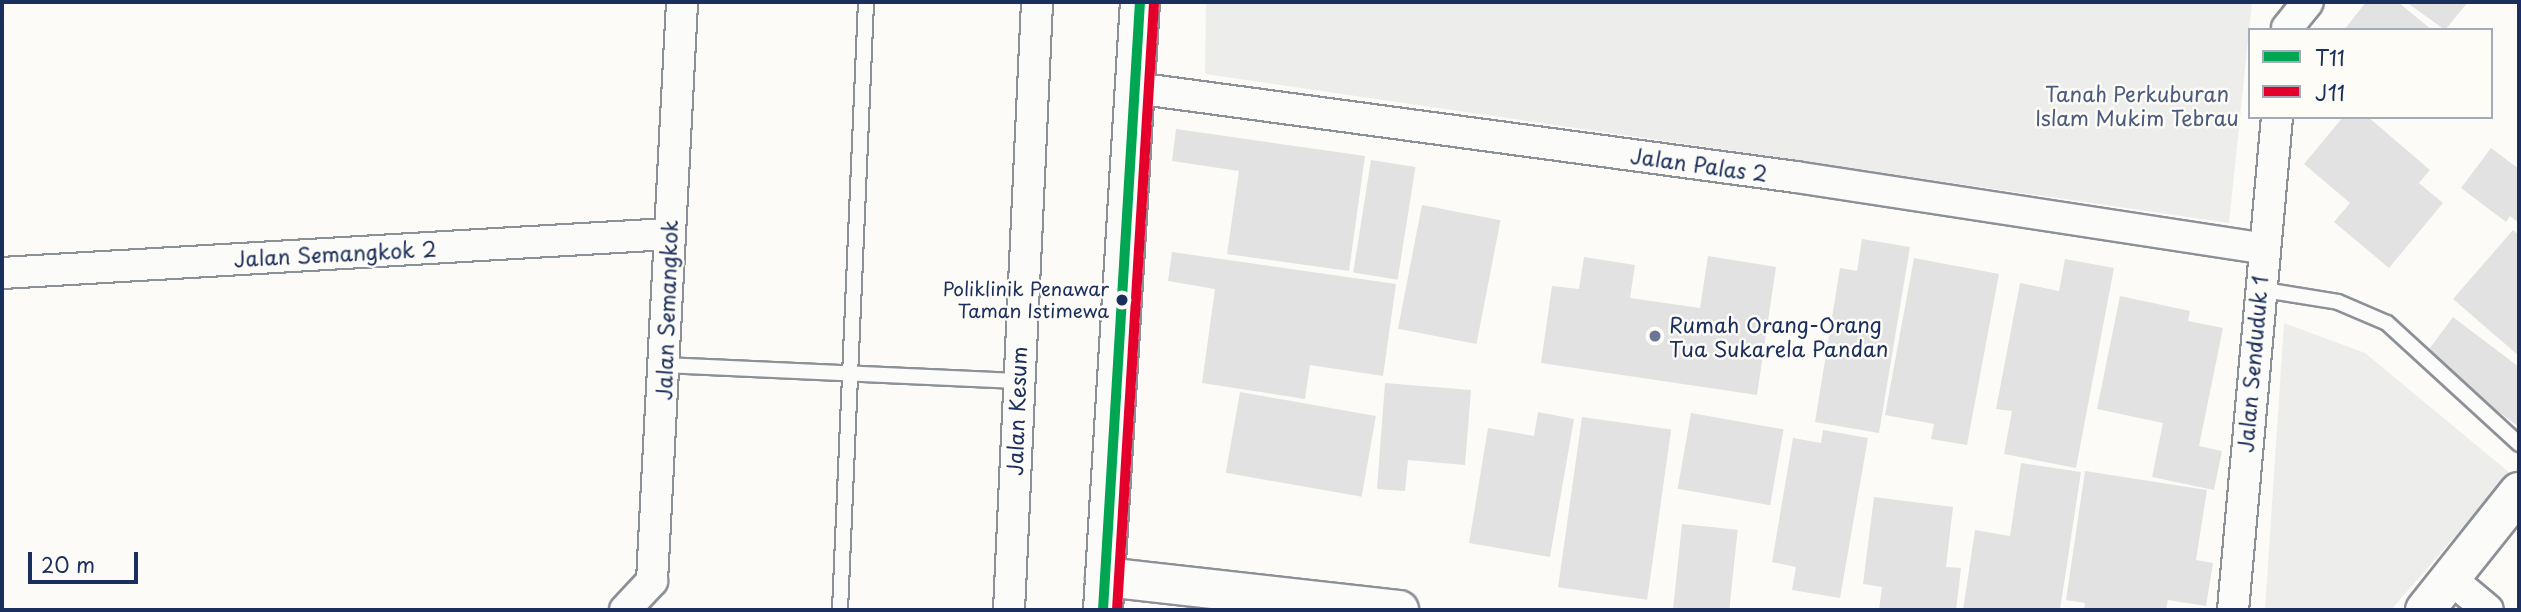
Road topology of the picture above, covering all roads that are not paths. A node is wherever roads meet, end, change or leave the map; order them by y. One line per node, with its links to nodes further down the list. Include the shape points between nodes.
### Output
1 (682, 2): 9 (street, Jalan Semangkok)
2 (866, 2): 14 (lane)
3 (1037, 2): 15 (street, Jalan Kesum)
4 (1140, 2): 7 (main road)
5 (2308, 2): 6 (street)
6 (2288, 20)
7 (1135, 88): 10 (street, Jalan Palas 2, via 1797,177); 19 (main road)
8 (2277, 119): 10 (street, Jalan Senduduk 1)
9 (668, 234): 11 (street, Jalan Semangkok 2); 13 (street, Jalan Semangkok)
10 (2262, 248): 12 (street, Jalan Senduduk 1)
11 (2, 273)
12 (2258, 289): 16 (lane, via 2338,302 2387,323); 24 (street, Jalan Senduduk 1)
13 (664, 365): 14 (lane); 20 (street, Jalan Semangkok, via 652,581)
14 (850, 375): 15 (lane); 21 (lane)
15 (1016, 381): 22 (street, Jalan Kesum)
16 (2519, 444)
17 (2519, 492): 18 (main road)
18 (2451, 579): 25 (main road); 26 (street)
19 (1104, 593): 23 (main road)
20 (626, 609)
21 (840, 610)
22 (1009, 610)
23 (1399, 610)
24 (2233, 610)
25 (2425, 610)
26 (2488, 610)

